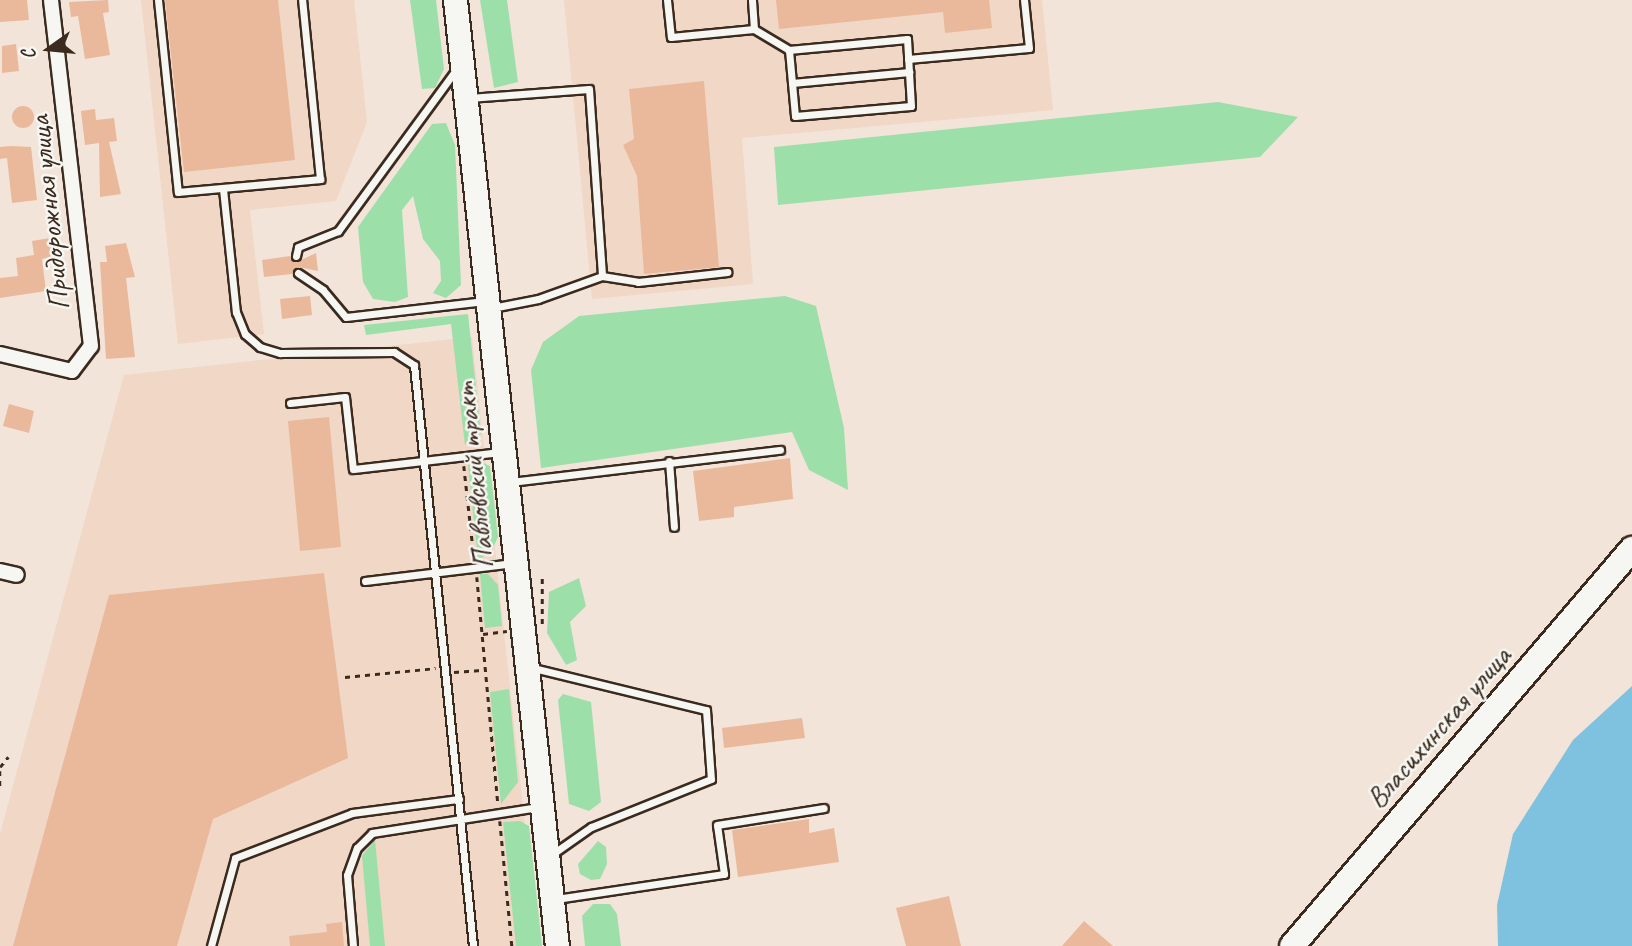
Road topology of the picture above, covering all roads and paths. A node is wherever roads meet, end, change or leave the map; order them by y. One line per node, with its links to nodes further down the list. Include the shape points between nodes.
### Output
1 (51, 0): 21 (street, Придорожная улица, via 91,346 72,371)
2 (158, 0): 15 (lane, via 178,192)
3 (302, 0): 15 (lane, via 320,178)
4 (455, 0): 11 (main road, Павловский тракт)
5 (667, 0): 8 (lane, via 671,37)
6 (752, 0): 8 (lane)
7 (1024, 0): 10 (lane, via 1028,48)
8 (754, 29): 9 (lane)
9 (789, 50): 10 (lane, via 907,39); 13 (lane)
10 (908, 59): 12 (lane)
11 (461, 64): 14 (main road, Павловский тракт); 16 (lane, via 338,231 298,247)
12 (909, 72): 13 (lane); 13 (lane, via 911,106 795,116)
13 (792, 83)
14 (465, 99): 19 (lane, via 589,89); 20 (main road, Павловский тракт)
15 (223, 189): 26 (lane, via 236,312 245,334 260,348 280,353 394,352 414,365)
16 (296, 256)
17 (727, 272): 19 (lane, via 638,282)
18 (298, 273): 20 (lane, via 323,290 345,317)
19 (602, 276): 20 (lane, via 538,299)
20 (487, 305): 24 (main road, Павловский тракт)
21 (0, 354)
22 (290, 403): 26 (lane, via 345,397 353,469)
23 (780, 450): 27 (lane)
24 (503, 451): 25 (lane); 28 (main road, Павловский тракт)
25 (463, 456): 26 (lane); 32 (path)
26 (428, 460): 34 (lane)
27 (669, 461): 28 (lane); 29 (lane)
28 (506, 482): 31 (main road, Павловский тракт)
29 (674, 527)
30 (1632, 549): 56 (highway, Власихинская улица)
31 (514, 563): 32 (lane); 37 (main road, Павловский тракт)
32 (476, 568): 34 (lane); 39 (path)
33 (0, 571): 35 (street)
34 (438, 572): 36 (lane); 38 (lane)
35 (17, 575)
36 (365, 581)
37 (527, 666): 45 (main road, Павловский тракт); 49 (lane, via 706,710 711,779 591,827)
38 (447, 667): 39 (path, via 451,673); 40 (path); 44 (lane)
39 (485, 670): 47 (path)
40 (345, 677)
41 (8, 757): 42 (path)
42 (0, 769): 43 (path)
43 (0, 786)
44 (459, 799): 48 (lane); 51 (lane, via 352,813 235,858)
45 (542, 806): 47 (lane); 49 (main road, Павловский тракт)
46 (824, 808): 50 (lane, via 718,825 724,874)
47 (500, 816): 48 (lane); 54 (path)
48 (461, 820): 52 (lane, via 372,833 357,848 347,875); 53 (lane)
49 (548, 858): 50 (main road, Павловский тракт)
50 (552, 900): 55 (main road, Павловский тракт)
51 (211, 946)
52 (353, 946)
53 (473, 946)
54 (512, 946)
55 (557, 946)
56 (1292, 946)

